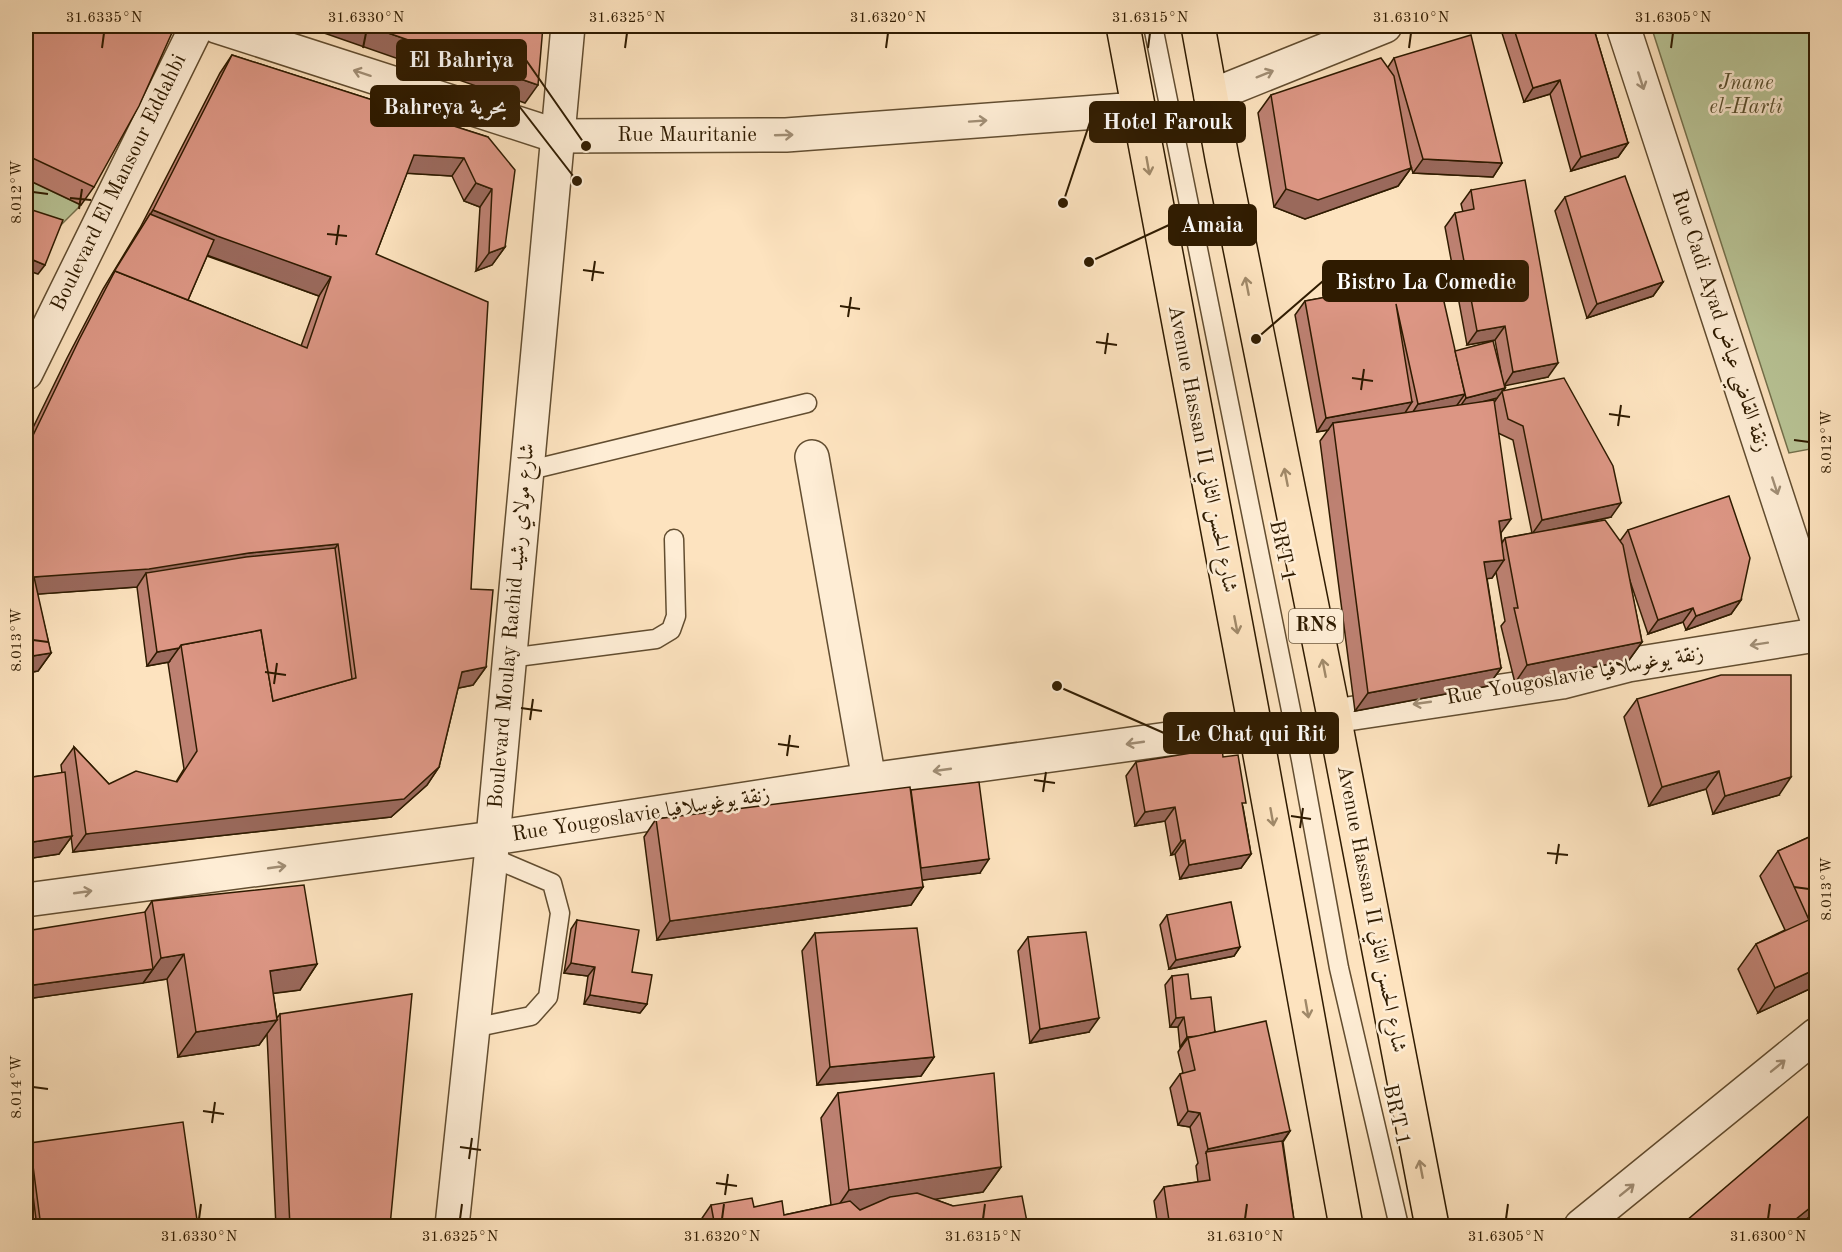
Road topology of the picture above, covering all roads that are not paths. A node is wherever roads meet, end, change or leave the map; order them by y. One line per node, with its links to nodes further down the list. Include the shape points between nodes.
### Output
1 (197, 26): 12 (street, Boulevard El Mansour Eddahbi)
2 (216, 26): 11 (street, Rue Mauritanie, one-way to 2)
3 (568, 26): 11 (street, Boulevard Moulay Rachid شارع مولاي رشيد)
4 (1123, 26): 10 (main road, Avenue Hassan II شارع الحسن الثاني)
5 (1153, 26): 28 (lane, BRT 1, via 1301,760 1339,968)
6 (1198, 26): 9 (main road, Avenue Hassan II شارع الحسن الثاني / RN8)
7 (1385, 26): 9 (street, one-way to 7)
8 (1623, 26): 17 (street, Rue Cadi Ayad زنقة القاضي عياض, one-way to 17)
9 (1211, 96): 19 (main road, Avenue Hassan II شارع الحسن الثاني / RN8, one-way to 9)
10 (1138, 109): 11 (street, Rue Mauritanie, one-way to 10, via 786,135); 20 (main road, Avenue Hassan II شارع الحسن الثاني, one-way to 20)
11 (557, 136): 15 (street, Boulevard Moulay Rachid شارع مولاي رشيد)
12 (26, 373)
13 (807, 403): 15 (lane)
14 (812, 457): 21 (street)
15 (526, 471): 18 (street, Boulevard Moulay Rachid شارع مولاي رشيد)
16 (674, 539): 18 (lane, via 676,616 671,630 656,639)
17 (1816, 617): 19 (street, Rue Yougoslavie زنقة يوغوسلافيا, one-way to 19, via 1562,682)
18 (509, 658): 22 (street, Boulevard Moulay Rachid شارع مولاي رشيد)
19 (1334, 716): 29 (main road, Avenue Hassan II شارع الحسن الثاني / RN8, one-way to 19)
20 (1255, 726): 21 (street, Rue Yougoslavie زنقة يوغوسلافيا, one-way to 21); 27 (main road, Avenue Hassan II شارع الحسن الثاني, one-way to 27)
21 (869, 780): 22 (street, Rue Yougoslavie زنقة يوغوسلافيا)
22 (492, 847): 23 (street, Rue Yougoslavie زنقة يوغوسلافيا, one-way to 22); 24 (street, Boulevard Moulay Rachid شارع مولاي رشيد); 24 (lane, via 552,883 560,913 548,997 531,1016)
23 (26, 900)
24 (473, 1028): 26 (street, Boulevard Moulay Rachid شارع مولاي رشيد)
25 (1816, 1035): 30 (street, one-way to 25)
26 (452, 1227)
27 (1346, 1227)
28 (1399, 1227)
29 (1432, 1227)
30 (1581, 1227)

